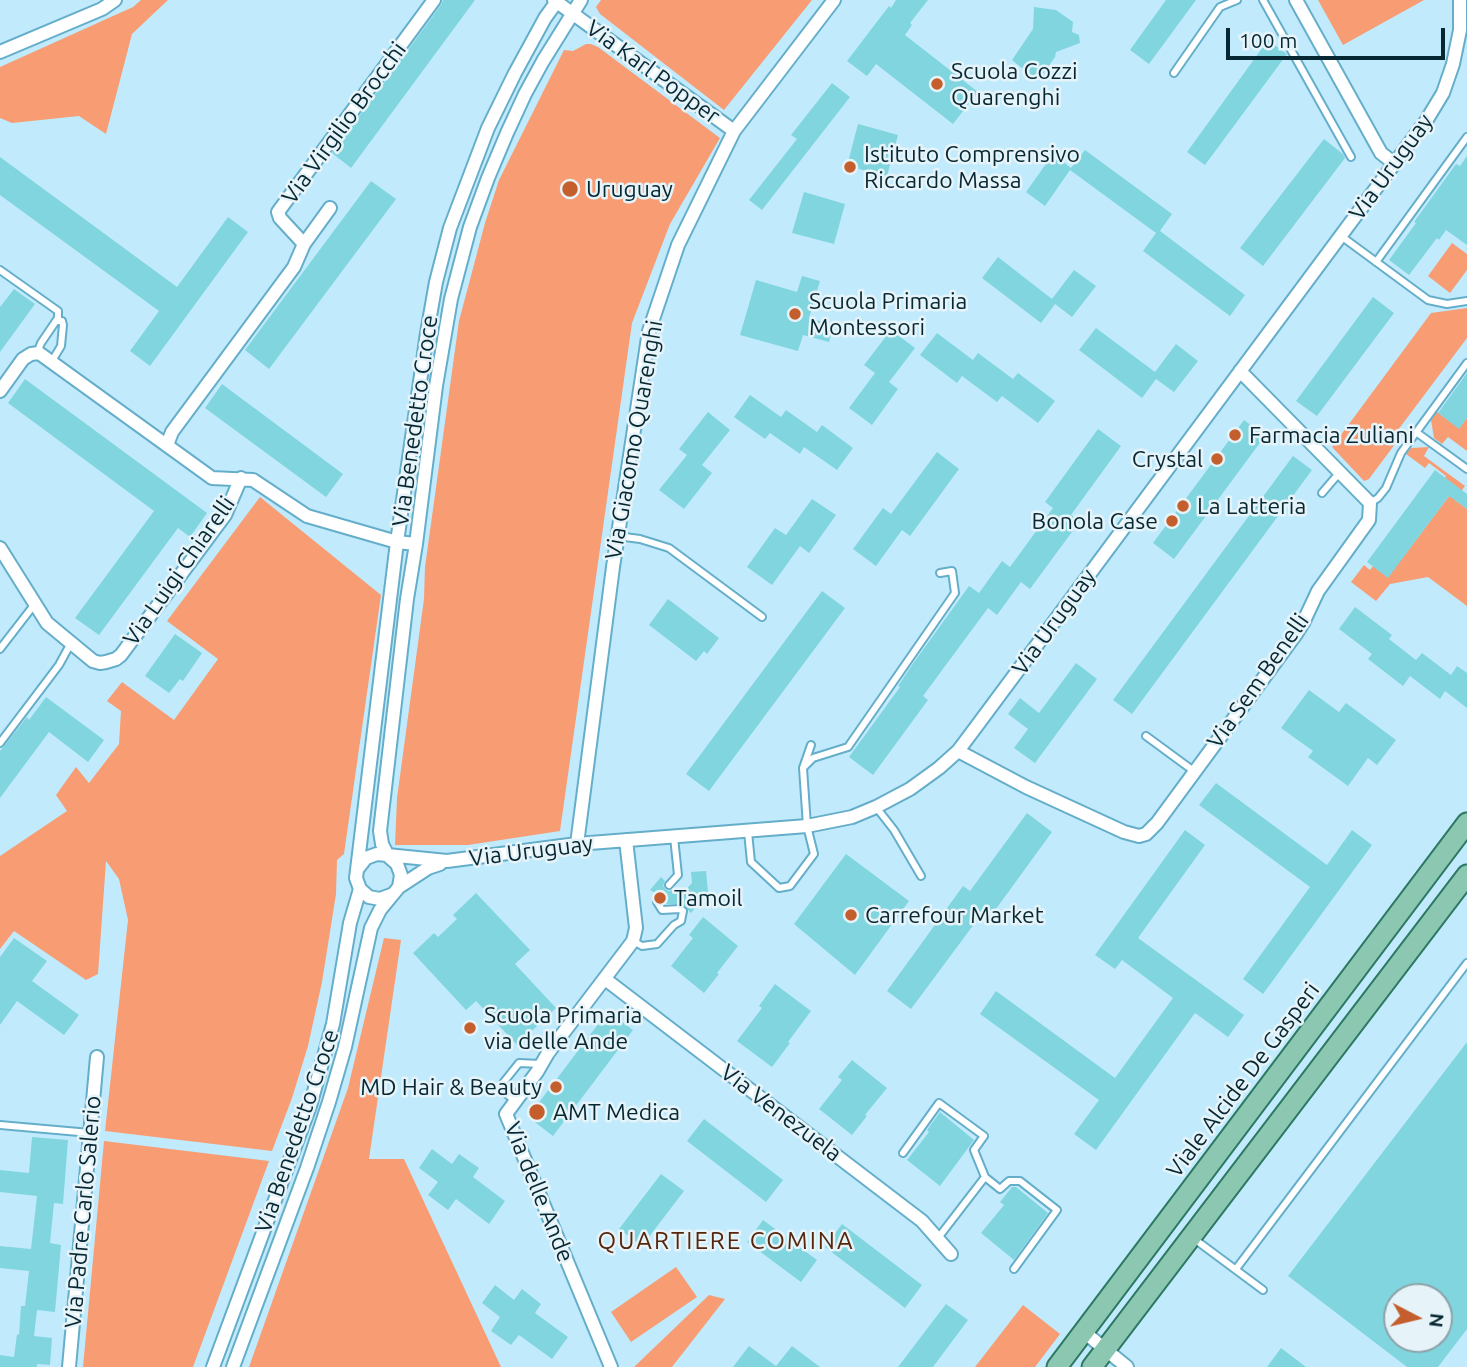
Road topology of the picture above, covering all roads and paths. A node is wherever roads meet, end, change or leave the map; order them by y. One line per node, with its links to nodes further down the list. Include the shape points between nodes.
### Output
1 (115, 0): 12 (street)
2 (434, 0): 20 (street, Via Virgilio Brocchi, via 278,212)
3 (581, 0): 10 (street, Via Benedetto Croce)
4 (834, 0): 14 (street, Via Giacomo Quarenghi)
5 (1237, 0): 13 (lane, via 1220,7)
6 (1263, 0): 16 (lane)
7 (1296, 0): 17 (street, via 1381,153)
8 (1460, 0): 11 (street, Via Uruguay)
9 (556, 1): 10 (street, Via Karl Popper); 38 (street, Via Benedetto Croce, via 488,128 450,228 427,332)
10 (572, 13): 14 (street, Via Karl Popper); 39 (street, Via Benedetto Croce, via 507,133 463,250 444,335)
11 (1464, 30): 17 (street, Via Uruguay, via 1447,84)
12 (0, 52)
13 (1174, 73)
14 (734, 131): 37 (street, Via Giacomo Quarenghi, via 678,245 649,331)
15 (1467, 137): 21 (lane)
16 (1351, 157)
17 (1395, 164): 19 (street, Via Uruguay)
18 (330, 208): 20 (street, Via Virgilio Brocchi)
19 (1341, 236): 21 (lane); 28 (street, Via Uruguay)
20 (304, 244): 31 (street, Via Virgilio Brocchi, via 294,267)
21 (1376, 262): 23 (lane, via 1428,300)
22 (0, 270): 24 (lane, via 55,308)
23 (1467, 302)
24 (57, 321): 25 (lane); 26 (lane, via 63,323 62,341)
25 (37, 353): 26 (street, Via Luigi Chiarelli); 29 (street, via 23,359)
26 (52, 361): 31 (street, Via Luigi Chiarelli)
27 (1467, 363): 30 (lane)
28 (1240, 371): 33 (street); 49 (street, Via Uruguay)
29 (0, 391)
30 (1416, 432): 32 (lane); 36 (lane, via 1398,458 1386,488)
31 (167, 445): 34 (street, Via Luigi Chiarelli, via 212,478)
32 (1467, 469)
33 (1339, 472): 35 (lane); 36 (street)
34 (241, 478): 38 (street, Via Luigi Chiarelli, via 258,482 307,516); 44 (street, Via Luigi Chiarelli, via 225,514 116,659 93,661)
35 (1322, 493)
36 (1370, 503): 51 (street, Via Sem Benelli, via 1369,520 1318,591 1303,623)
37 (617, 536): 43 (lane, via 669,548); 58 (street, Via Giacomo Quarenghi)
38 (397, 542): 39 (street, Via Luigi Chiarelli); 61 (street, Via Benedetto Croce)
39 (416, 544): 59 (street, Via Benedetto Croce, via 380,831)
40 (0, 548): 42 (street, Via Luigi Chiarelli)
41 (940, 573): 50 (lane, via 951,571 956,593 848,747 813,758)
42 (34, 605): 44 (street, Via Luigi Chiarelli, via 47,624); 45 (lane)
43 (762, 617)
44 (71, 643): 47 (lane)
45 (0, 649)
46 (1146, 736): 51 (lane)
47 (0, 743)
48 (811, 745): 50 (lane)
49 (958, 751): 51 (street, Via Sem Benelli, via 1026,787 1139,836 1157,823); 52 (street, Via Uruguay, via 923,780)
50 (803, 768): 54 (lane)
51 (1195, 772)
52 (876, 807): 54 (street, Via Uruguay); 63 (lane)
53 (1467, 823): 84 (main road, Viale Alcide De Gasperi)
54 (807, 826): 55 (street, Via Uruguay); 55 (lane, via 814,855 790,886 779,888 751,862)
55 (748, 832): 56 (street, Via Uruguay)
56 (674, 837): 57 (street, Via Uruguay); 64 (lane, via 678,875)
57 (626, 840): 58 (street, Via Uruguay); 68 (street, via 636,928)
58 (577, 844): 60 (street, Via Uruguay)
59 (388, 856): 60 (street, Via Uruguay); 61 (street, via 366,858); 66 (street, via 401,875)
60 (447, 861): 66 (street)
61 (359, 867): 65 (street)
62 (1467, 875): 78 (main road)
63 (921, 876)
64 (669, 885)
65 (360, 889): 66 (street, via 380,899); 87 (street, Via Benedetto Croce, via 333,1024 310,1106)
66 (395, 891): 88 (street, Via Benedetto Croce, via 371,928 329,1102)
67 (659, 897): 68 (lane, via 662,910 683,911 681,921 657,944 642,946)
68 (633, 941): 70 (street, Via delle Ande)
69 (1467, 964): 82 (lane)
70 (605, 979): 72 (street, Via delle Ande); 79 (street, Via Venezuela, via 922,1221)
71 (97, 1057): 75 (street, Via Padre Carlo Salerio)
72 (542, 1065): 73 (street, Via delle Ande); 73 (lane, via 519,1063 503,1083 502,1090)
73 (516, 1102): 89 (street, Via delle Ande, via 506,1114)
74 (0, 1125): 75 (lane)
75 (90, 1133): 86 (street, Via Padre Carlo Salerio)
76 (903, 1153): 77 (lane, via 939,1103 984,1136 974,1150)
77 (985, 1177): 79 (lane); 81 (lane, via 1000,1189 1009,1181 1020,1181 1057,1210)
78 (1191, 1237): 82 (lane); 85 (main road)
79 (938, 1238): 80 (street, Via Venezuela)
80 (951, 1254)
81 (1014, 1269)
82 (1236, 1269): 83 (lane)
83 (1263, 1290)
84 (1084, 1332): 85 (street); 90 (main road, Viale Alcide De Gasperi)
85 (1106, 1349): 91 (main road); 92 (street)
86 (69, 1367)
87 (213, 1367)
88 (233, 1367)
89 (611, 1367)
90 (1056, 1367)
91 (1092, 1367)
92 (1128, 1367)

